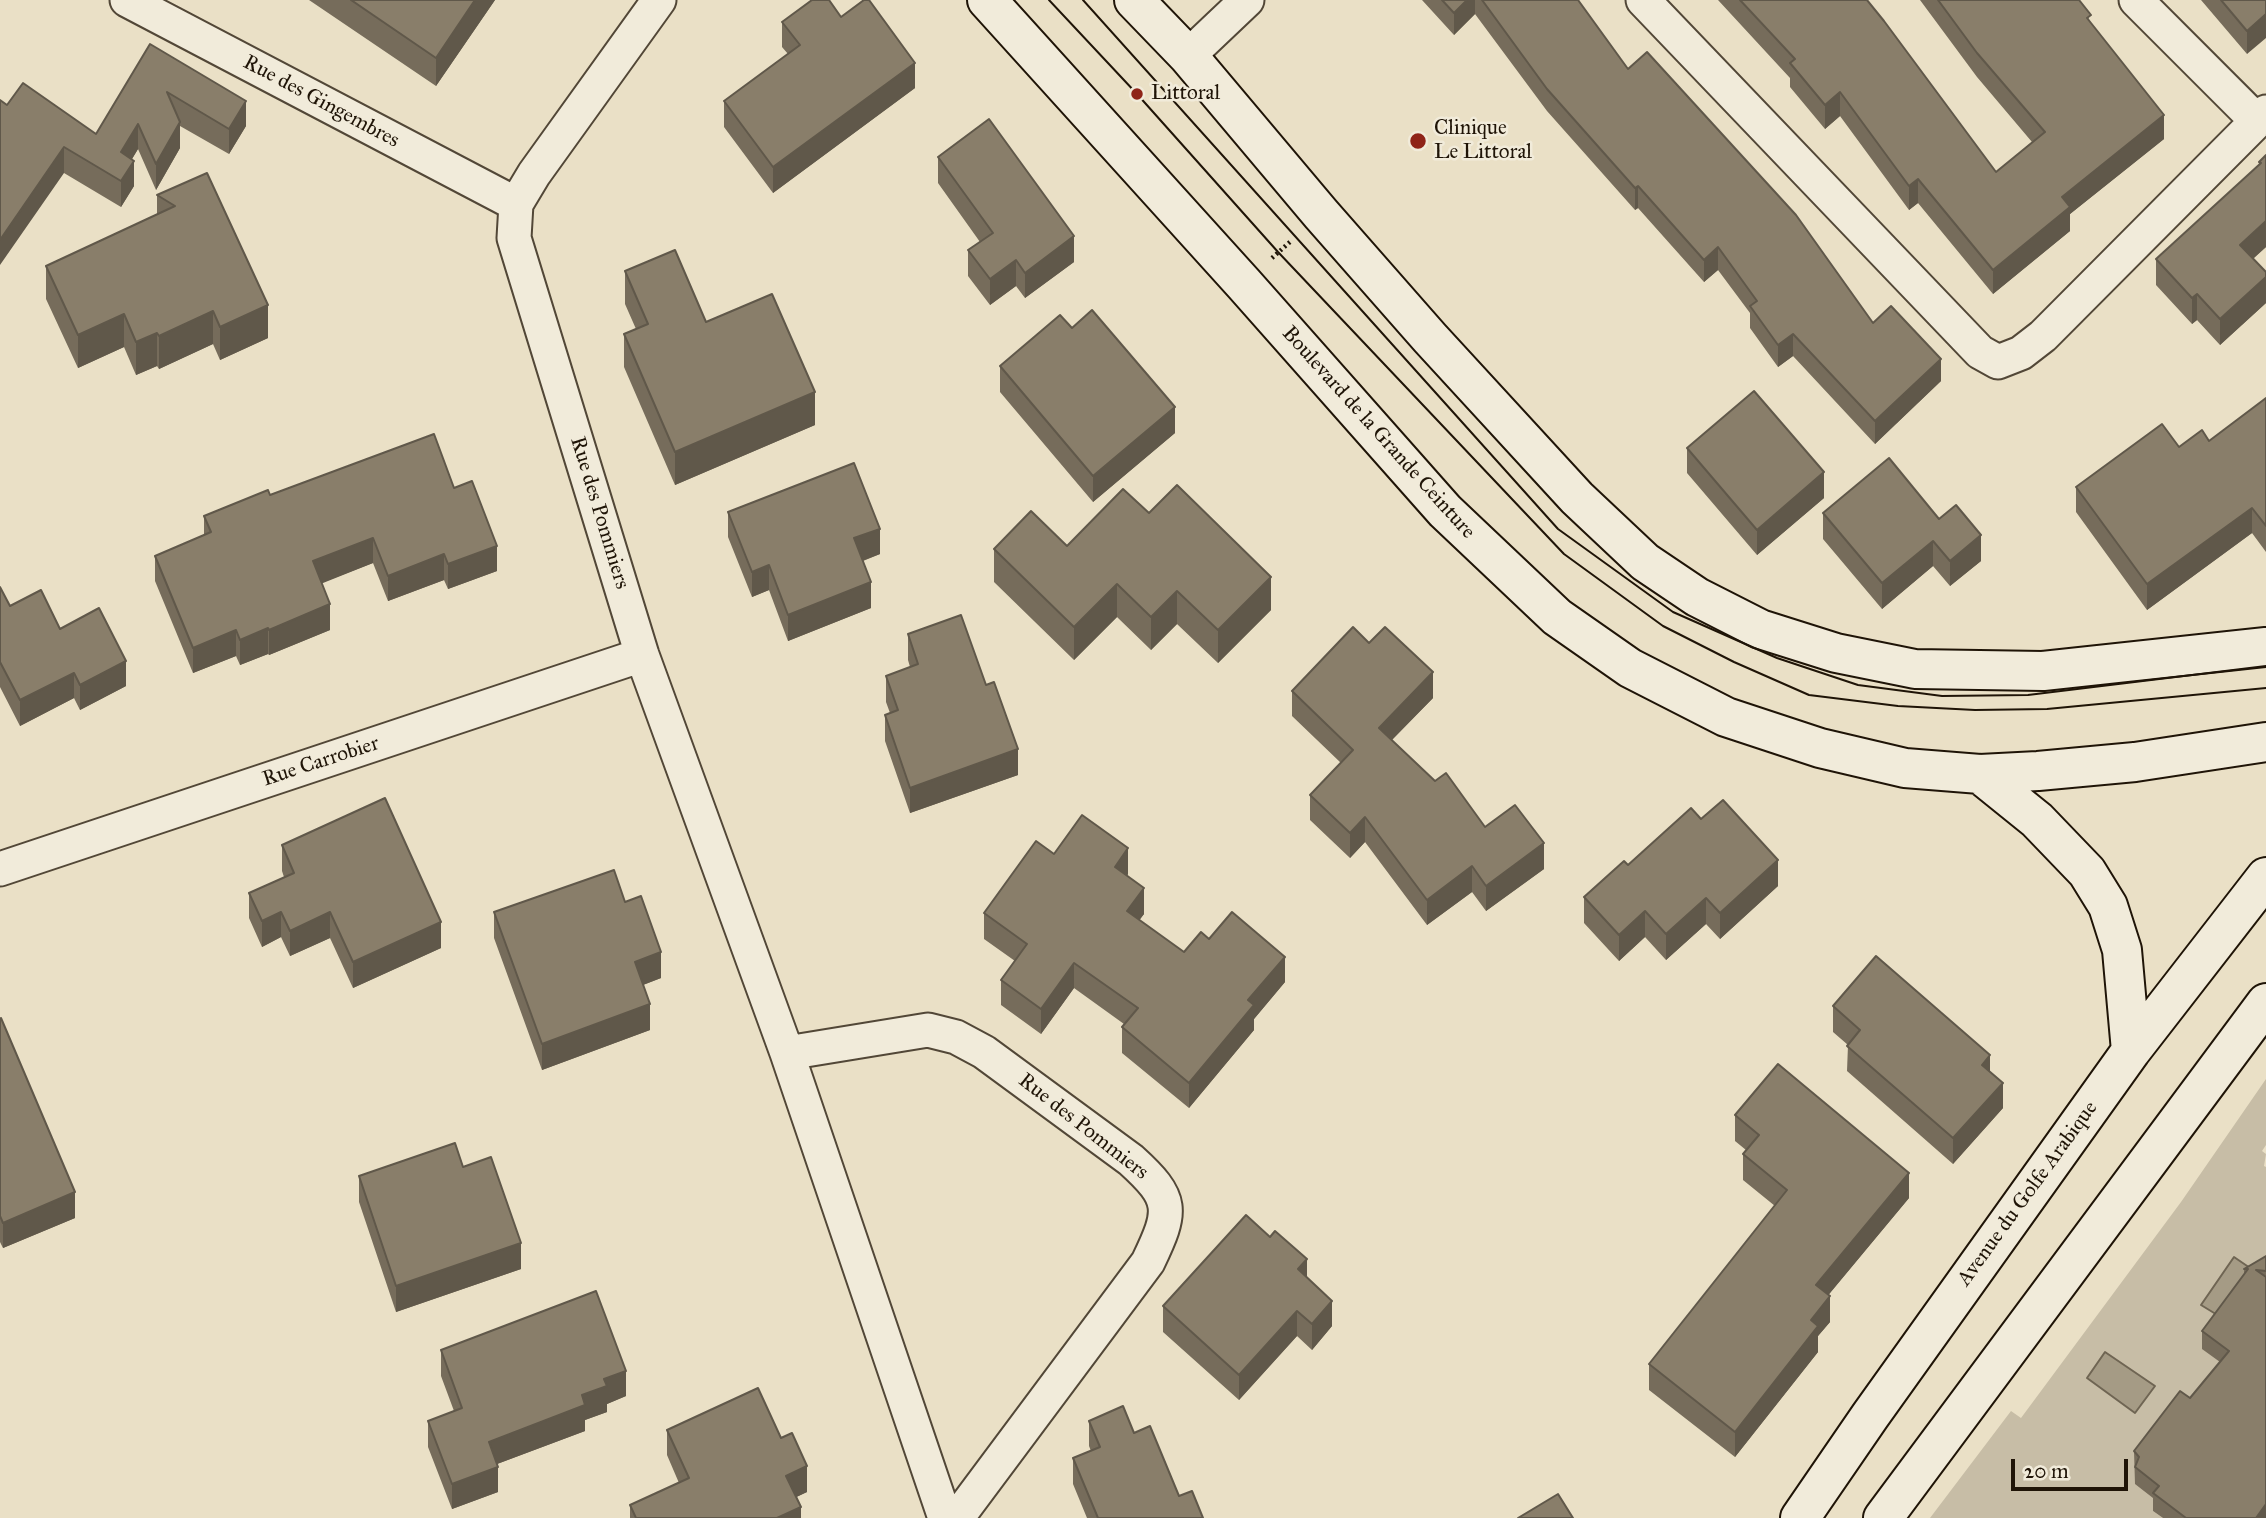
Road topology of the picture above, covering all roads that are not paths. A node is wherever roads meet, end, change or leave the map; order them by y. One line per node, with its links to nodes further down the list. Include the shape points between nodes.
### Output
1 (127, 0): 10 (street, Rue des Gingembres)
2 (659, 0): 10 (street, Rue des Pommiers)
3 (987, 0): 14 (main road, Boulevard de la Grande Ceinture, via 1445,511 1557,617 1630,668 1726,717 1821,748 1905,768)
4 (1134, 0): 8 (main road)
5 (1247, 0): 8 (street)
6 (1643, 0): 9 (street, via 1980,352 1998,362 2021,353 2043,336)
7 (2137, 0): 9 (street)
8 (1188, 57): 11 (main road, via 1430,338 1577,498 1644,562 1697,597 1760,628 1836,653 1915,669 2043,671)
9 (2262, 117)
10 (516, 204): 12 (street, Rue des Pommiers, via 514,238)
11 (2266, 647)
12 (642, 656): 15 (street, Rue Carrobier); 19 (street, Rue des Pommiers)
13 (2266, 742): 14 (main road, Boulevard de la Grande Ceinture, via 2135,762)
14 (1980, 774): 18 (main road, via 2037,820 2087,872 2108,906 2122,950)
15 (0, 869)
16 (2266, 877): 18 (main road, Avenue du Golfe Arabique)
17 (2266, 1003): 23 (main road)
18 (2131, 1051): 22 (main road, Avenue du Golfe Arabique)
19 (787, 1052): 20 (street, Rue des Pommiers); 21 (street, Rue des Pommiers, via 928,1030 956,1037 984,1052 1131,1160 1152,1179 1166,1204 1163,1231 1148,1262)
20 (945, 1518)
21 (957, 1518)
22 (1800, 1518)
23 (1883, 1518)

